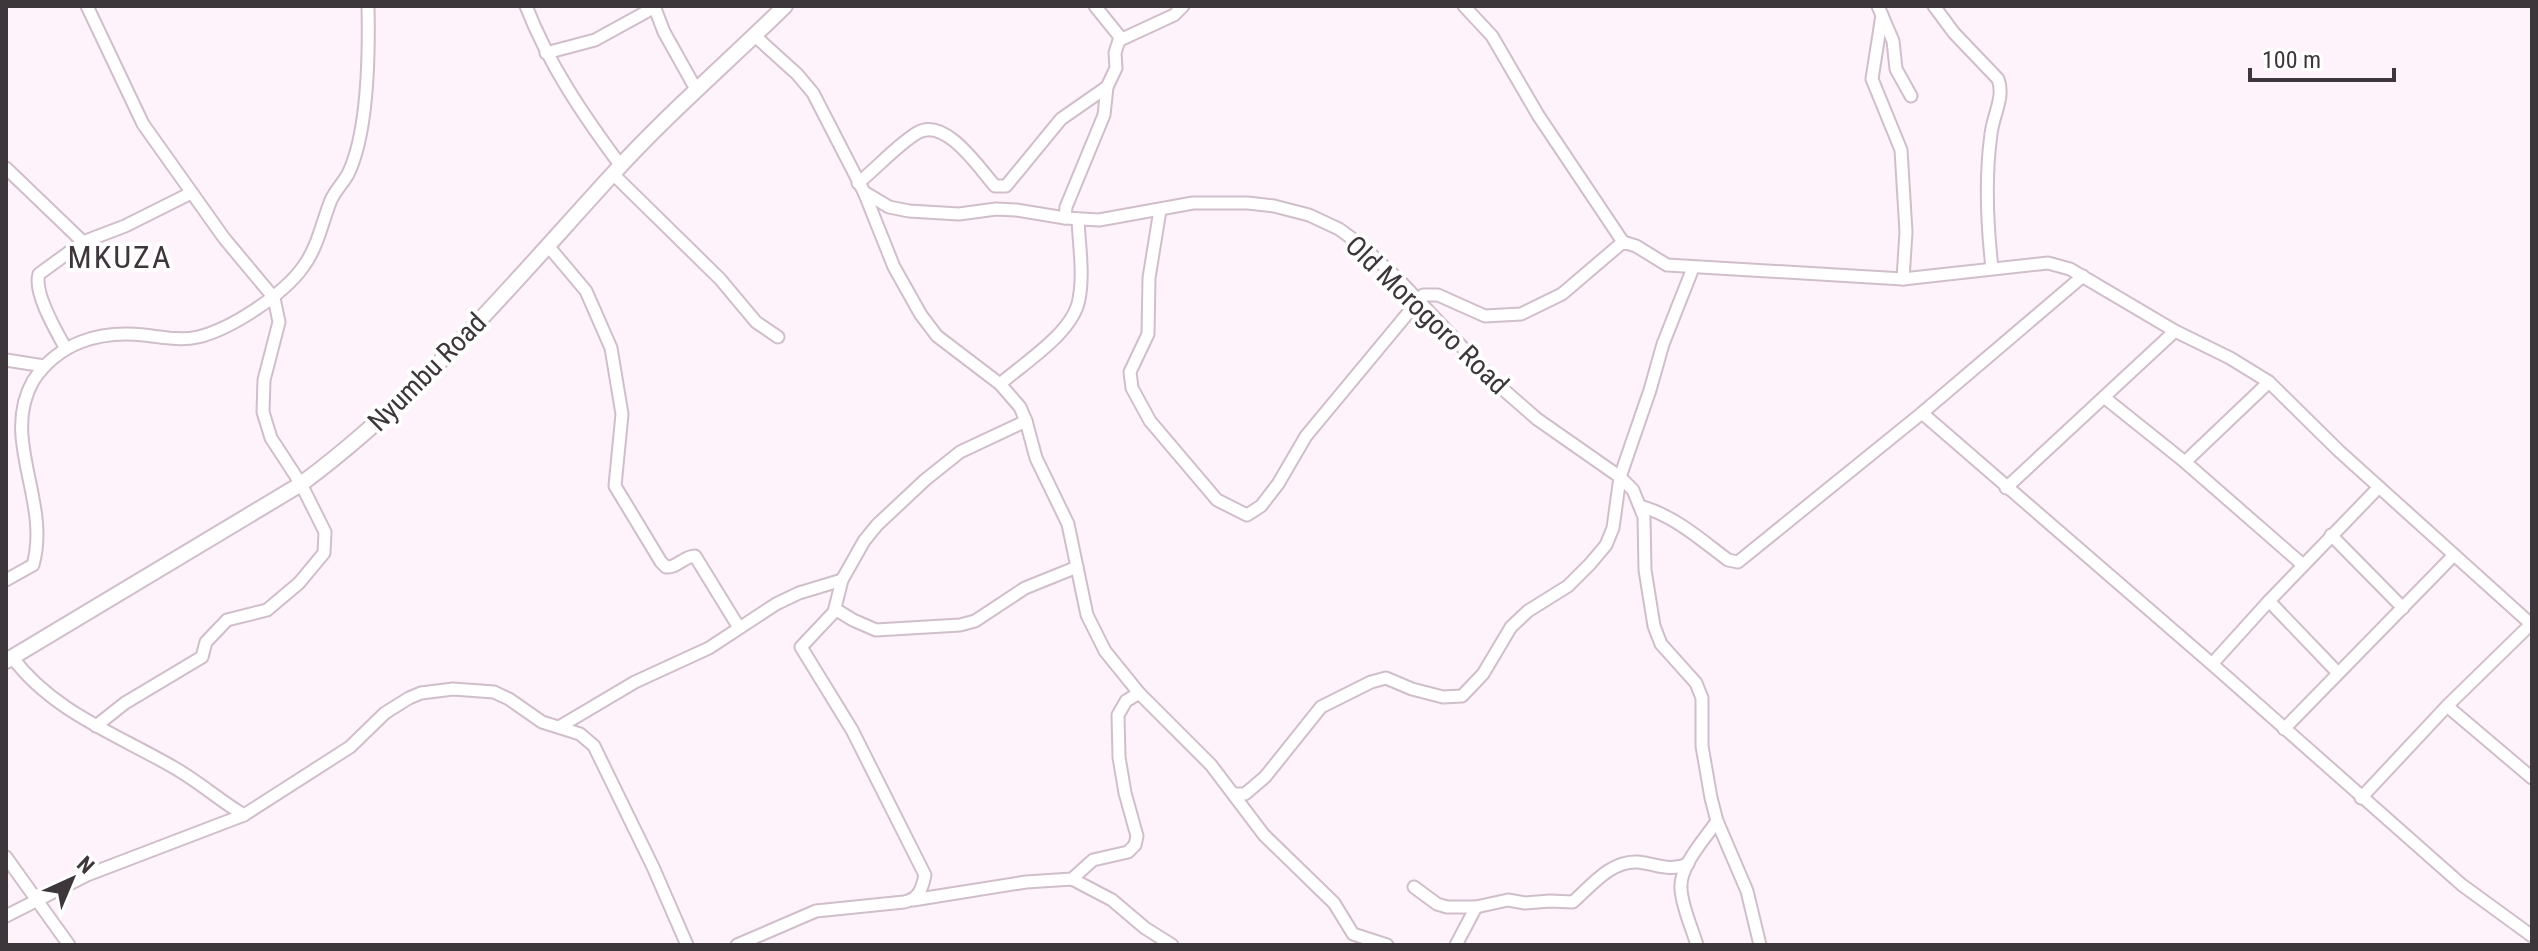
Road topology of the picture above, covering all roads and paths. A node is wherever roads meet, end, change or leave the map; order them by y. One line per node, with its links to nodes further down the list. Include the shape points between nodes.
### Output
1 (87, 6): 20 (street, via 143,124)
2 (368, 6): 30 (street, via 358,143 304,267)
3 (526, 6): 13 (street)
4 (785, 6): 11 (street, Nyumbu Road)
5 (1095, 6): 12 (street)
6 (1183, 6): 12 (street)
7 (1464, 6): 24 (street, via 1492,36)
8 (1934, 6): 27 (street, via 2002,88 1991,134 1987,228)
9 (655, 7): 13 (street, via 595,40); 15 (street)
10 (1880, 10): 16 (street, via 1893,41 1896,69); 29 (street, via 1872,79 1901,150)
11 (755, 36): 15 (street, Nyumbu Road); 19 (street, via 813,93)
12 (1120, 40): 14 (street)
13 (546, 53): 18 (street)
14 (1107, 87): 19 (street, via 1061,119 1006,186 995,186 961,146 933,129 919,132); 22 (street, via 1104,115 1066,207)
15 (697, 91): 18 (street, Nyumbu Road)
16 (1911, 96)
17 (6, 168): 23 (street)
18 (617, 170): 25 (street, Nyumbu Road); 33 (street, via 756,322)
19 (861, 187): 22 (street, Old Morogoro Road, via 889,207 909,211 959,214 996,209); 38 (street, via 894,267 921,315 937,336)
20 (191, 193): 23 (street); 30 (street)
21 (1160, 210): 22 (street, Old Morogoro Road); 31 (street, Old Morogoro Road, via 1193,203 1248,203 1309,215 1361,245); 31 (street, via 1149,278 1148,334 1129,380 1150,421 1217,500 1236,512 1247,515 1261,506 1306,436)
22 (1072, 219): 38 (street, via 1081,269 1074,314 1063,330)
23 (83, 242): 34 (street, via 37,280)
24 (1623, 242): 26 (street, via 1667,265); 31 (street, via 1562,294 1521,314 1485,316 1432,294)
25 (549, 247): 44 (street, Nyumbu Road, via 375,425); 58 (street, via 586,291 611,348 622,414 615,486 661,562 672,568 695,556)
26 (1693, 268): 29 (street); 43 (street)
27 (1992, 268): 28 (street, via 2048,263); 29 (street)
28 (2083, 276): 32 (street); 40 (street)
29 (1903, 279)
30 (274, 298): 34 (street, via 199,337 118,334); 44 (street, via 279,322 264,380 263,412 271,438)
31 (1418, 300): 43 (street, Old Morogoro Road, via 1497,384)
32 (2175, 331): 37 (street); 39 (street)
33 (778, 337)
34 (65, 347): 36 (street)
35 (6, 360): 36 (street)
36 (44, 366): 52 (street, via 21,405 18,439 35,509 35,556 33,565)
37 (2269, 382): 42 (street); 45 (street)
38 (1000, 384): 41 (street)
39 (2105, 398): 42 (street); 46 (street)
40 (1922, 413): 46 (street); 47 (street, via 1738,562 1660,512)
41 (1026, 421): 51 (street, via 1036,458 1068,524); 53 (street, via 970,446 925,480 864,541)
42 (2185, 462): 50 (street)
43 (1620, 477): 47 (street, Old Morogoro Road); 68 (street, via 1606,545 1568,586 1511,627 1483,674 1462,696 1443,697 1386,678 1371,682 1321,707 1265,777 1245,794)
44 (301, 484): 59 (street, Nyumbu Road); 64 (street, via 326,543 299,583 267,610 227,620 206,642 202,657)
45 (2379, 487): 48 (street); 49 (street)
46 (2006, 488): 60 (street)
47 (1640, 506): 71 (street, Old Morogoro Road, via 1654,626 1661,644 1696,683 1702,698 1702,746)
48 (2331, 535): 50 (street); 55 (street)
49 (2454, 555): 55 (street); 57 (street)
50 (2303, 565): 54 (street)
51 (1077, 567): 56 (street, via 1025,588 960,625 876,630); 62 (street, via 1087,615 1105,651)
52 (6, 580)
53 (842, 580): 56 (street); 58 (street, via 799,593)
54 (2269, 601): 60 (street); 61 (street)
55 (2403, 608): 61 (street)
56 (835, 609): 74 (street, via 801,651 852,730)
57 (2532, 625): 63 (street)
58 (738, 626): 65 (street, via 709,648 635,682)
59 (9, 659): 64 (street, via 49,696)
60 (2212, 664): 66 (street)
61 (2338, 673): 66 (street)
62 (1139, 693): 68 (street); 75 (street, via 1120,708 1118,737 1135,845 1128,852 1093,860)
63 (2447, 706): 67 (street); 69 (street)
64 (96, 726): 70 (street, via 170,765)
65 (559, 727): 70 (street, via 494,692 421,693 399,703 350,747); 84 (street, via 588,739 601,756)
66 (2284, 729): 69 (street)
67 (2532, 778)
68 (1235, 794): 87 (street, via 1264,835 1334,903 1353,934)
69 (2361, 798): 82 (street, via 2462,885)
70 (244, 815): 79 (street, via 87,875)
71 (1717, 821): 73 (street); 90 (street, Old Morogoro Road, via 1747,891)
72 (6, 857): 79 (street)
73 (1688, 864): 80 (street, via 1664,869 1625,863 1605,872 1573,902 1508,900); 89 (street, via 1681,889)
74 (925, 875): 77 (street); 78 (street)
75 (1072, 879): 77 (street); 86 (street, via 1112,900)
76 (1414, 887): 80 (street, via 1437,904)
77 (937, 897): 78 (street)
78 (913, 900): 85 (street, via 816,911)
79 (37, 901): 81 (street); 83 (street)
80 (1476, 907): 88 (street)
81 (6, 916)
82 (2532, 936)
83 (69, 945)
84 (687, 945)
85 (737, 945)
86 (1172, 945)
87 (1387, 945)
88 (1456, 945)
89 (1697, 945)
90 (1760, 945)

